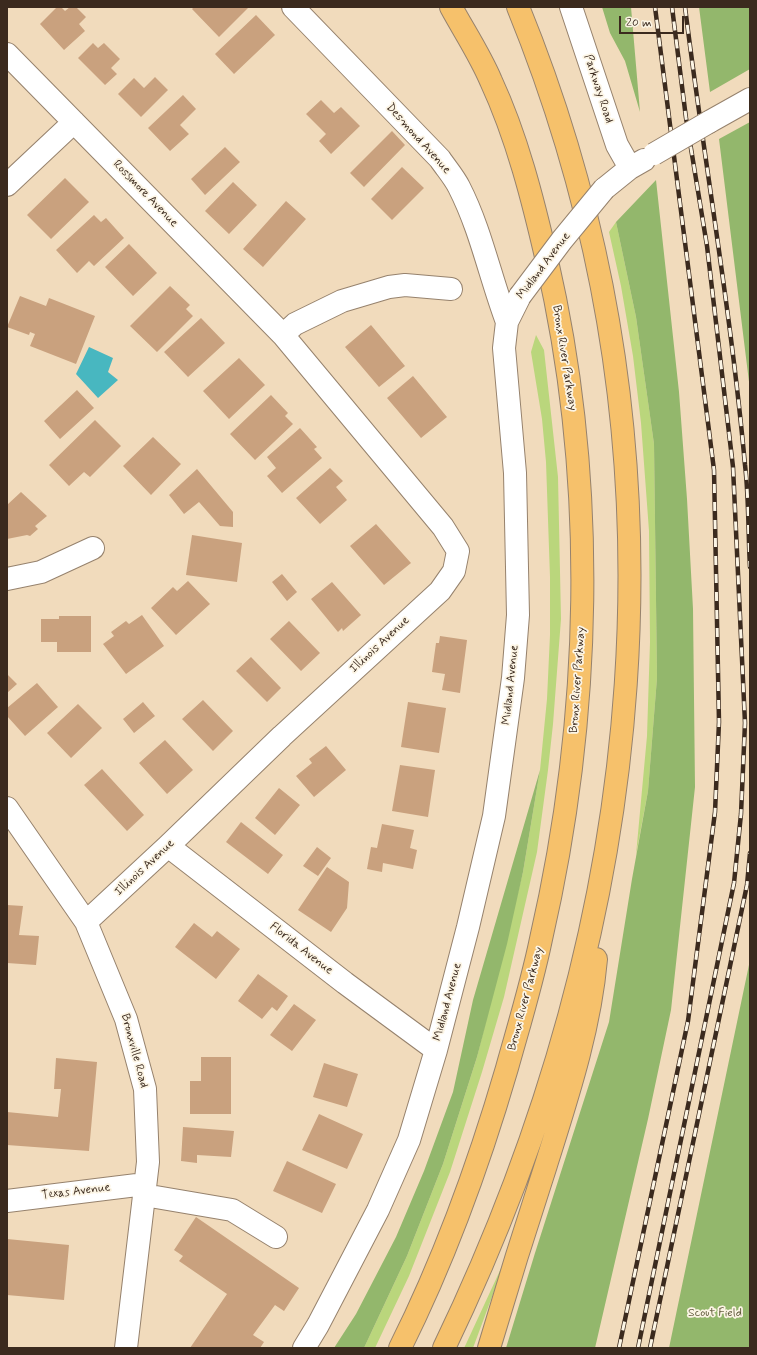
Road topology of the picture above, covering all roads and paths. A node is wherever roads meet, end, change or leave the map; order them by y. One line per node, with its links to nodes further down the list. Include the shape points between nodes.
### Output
1 (293, 7): 13 (street, Desmond Avenue, via 440,159 459,186 476,225)
2 (451, 7): 7 (highway, Bronx River Parkway)
3 (461, 7): 7 (highway)
4 (518, 7): 19 (highway, via 551,95 586,214 608,322 621,415 629,520 628,639 620,753)
5 (571, 7): 10 (street, Parkway Road, via 617,145)
6 (7, 54): 9 (street, Rossmore Avenue)
7 (490, 78): 27 (highway, Bronx River Parkway, via 519,156 542,240 559,318 571,393 582,545 582,625 577,704 558,859 542,938 523,1012 460,1212)
8 (750, 100): 10 (street, Midland Avenue, bridge)
9 (74, 122): 11 (street); 14 (street, Rossmore Avenue)
10 (630, 168): 13 (street, Midland Avenue, bridge, via 604,189 562,240 520,296)
11 (7, 185)
12 (451, 289): 14 (street, via 405,285 390,287 342,301 295,324)
13 (507, 322): 21 (street, Midland Avenue, via 504,348 515,473 517,553 518,615 513,678 494,816)
14 (283, 335): 18 (street, Illinois Avenue, via 443,527 458,551 454,571 440,591 282,736)
15 (93, 548): 16 (street, via 42,572)
16 (7, 579)
17 (7, 808): 20 (street, Bronxville Road)
18 (168, 846): 20 (street, Illinois Avenue); 21 (street, Florida Avenue)
19 (605, 856): 28 (highway, via 577,990 553,1072 503,1215); 29 (highway, via 595,977 588,1016 556,1133)
20 (86, 922): 22 (street, Bronxville Road, via 126,1019 145,1089 148,1162)
21 (436, 1050): 26 (street, Midland Avenue, via 409,1140 378,1210)
22 (144, 1190): 23 (street, Texas Avenue); 24 (street, Texas Avenue, via 232,1210); 25 (street, Bronxville Road)
23 (7, 1200)
24 (276, 1237)
25 (126, 1348)
26 (304, 1348)
27 (400, 1348)
28 (444, 1348)
29 (488, 1348)

